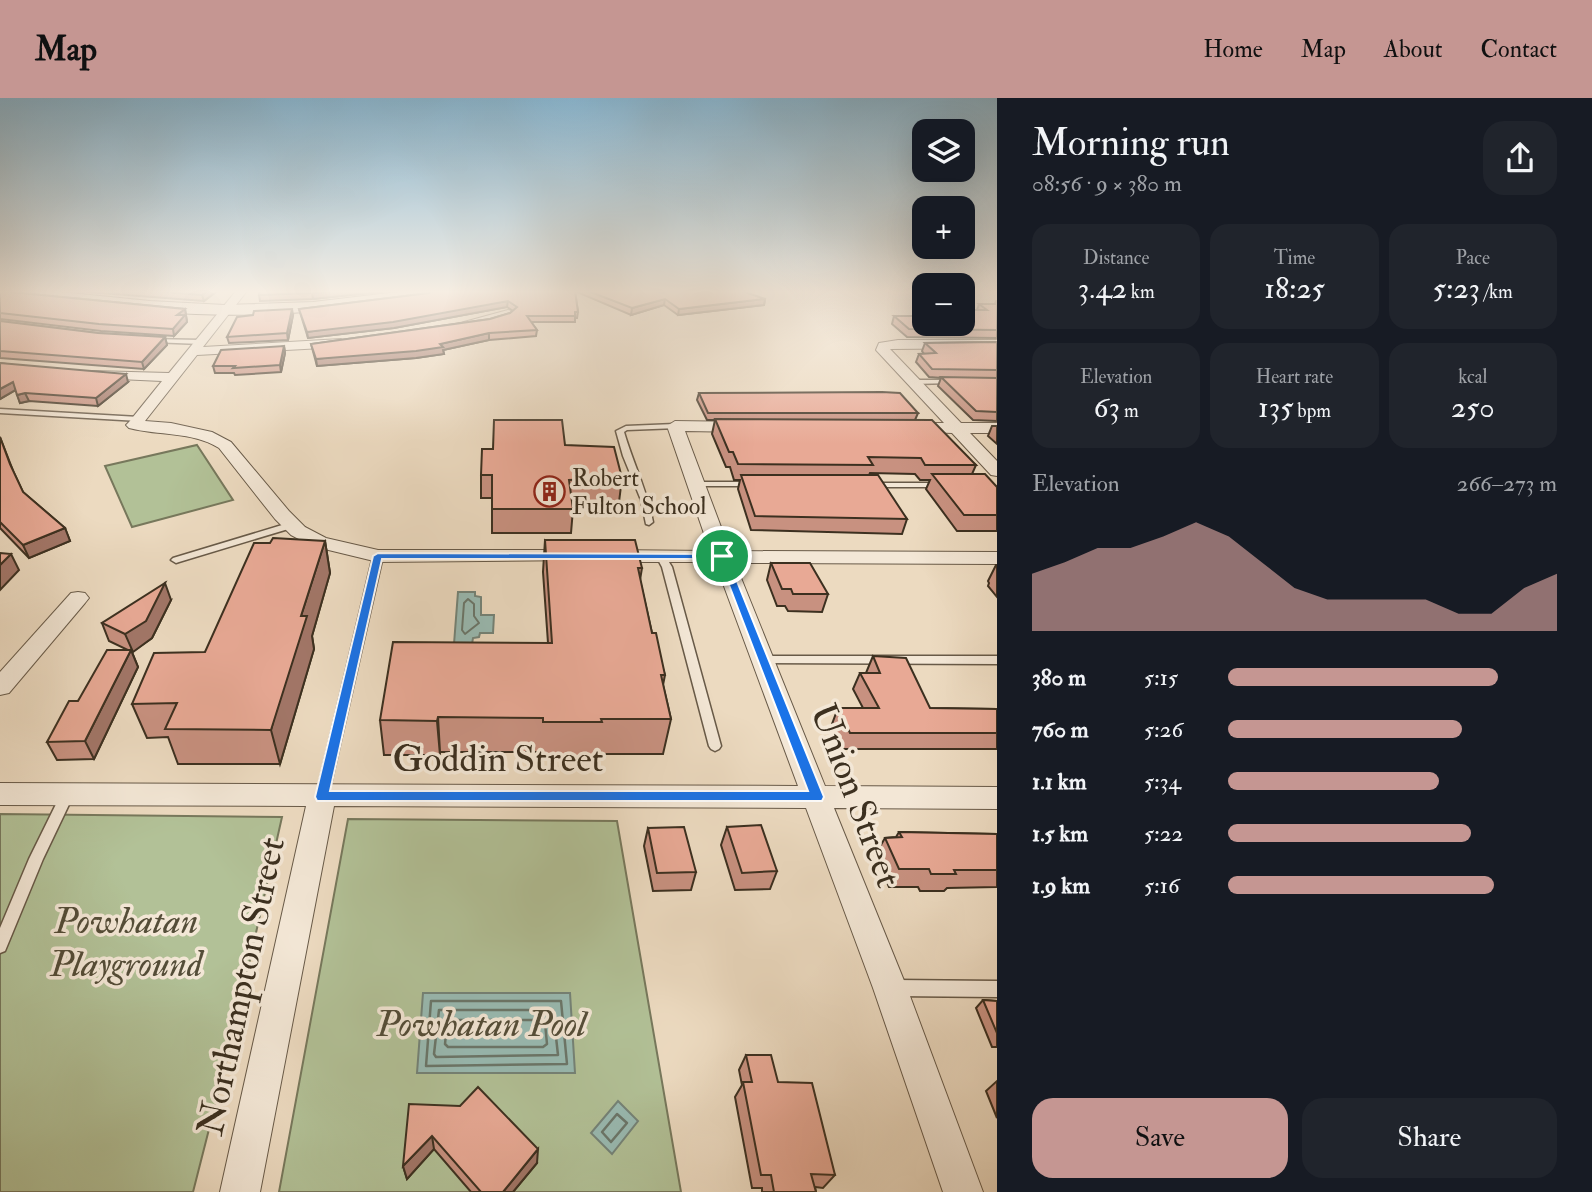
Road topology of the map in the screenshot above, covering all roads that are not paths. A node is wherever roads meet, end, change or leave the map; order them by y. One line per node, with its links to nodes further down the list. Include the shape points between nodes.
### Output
1 (160, 342): 5 (lane)
2 (201, 342): 5 (street)
3 (351, 342): 5 (street, via 293,348)
4 (997, 344): 8 (street, via 884,346)
5 (198, 346): 7 (street)
6 (81, 373): 7 (street)
7 (174, 377): 11 (street)
8 (912, 382): 9 (lane); 15 (street)
9 (960, 382)
10 (0, 411): 11 (lane)
11 (136, 422): 23 (street, via 193,431 225,445)
12 (675, 426): 13 (street); 18 (street, Union Street); 22 (lane, via 626,428 619,434)
13 (755, 427)
14 (889, 428): 15 (street)
15 (956, 428): 16 (street); 17 (street)
16 (997, 428)
17 (997, 471)
18 (696, 484): 19 (lane); 26 (street, Union Street)
19 (756, 484)
20 (854, 485): 21 (lane)
21 (952, 485)
22 (649, 522)
23 (292, 525): 24 (street, via 319,542); 28 (lane)
24 (378, 556): 25 (street); 36 (lane)
25 (661, 556): 26 (street); 33 (lane)
26 (722, 556): 27 (street); 30 (street, Union Street)
27 (997, 558)
28 (176, 559)
29 (78, 598): 32 (street)
30 (764, 660): 31 (lane); 37 (street, Union Street)
31 (997, 660)
32 (0, 687)
33 (715, 747)
34 (0, 794): 35 (street, Goddin Street)
35 (68, 794): 36 (street, Goddin Street); 39 (lane)
36 (322, 797): 37 (street, Goddin Street); 42 (street, Northampton Street)
37 (817, 797): 38 (street, Goddin Street); 40 (street, Union Street)
38 (997, 798)
39 (0, 946)
40 (890, 988): 41 (lane); 43 (street, Union Street)
41 (997, 989)
42 (240, 1192)
43 (963, 1192)

